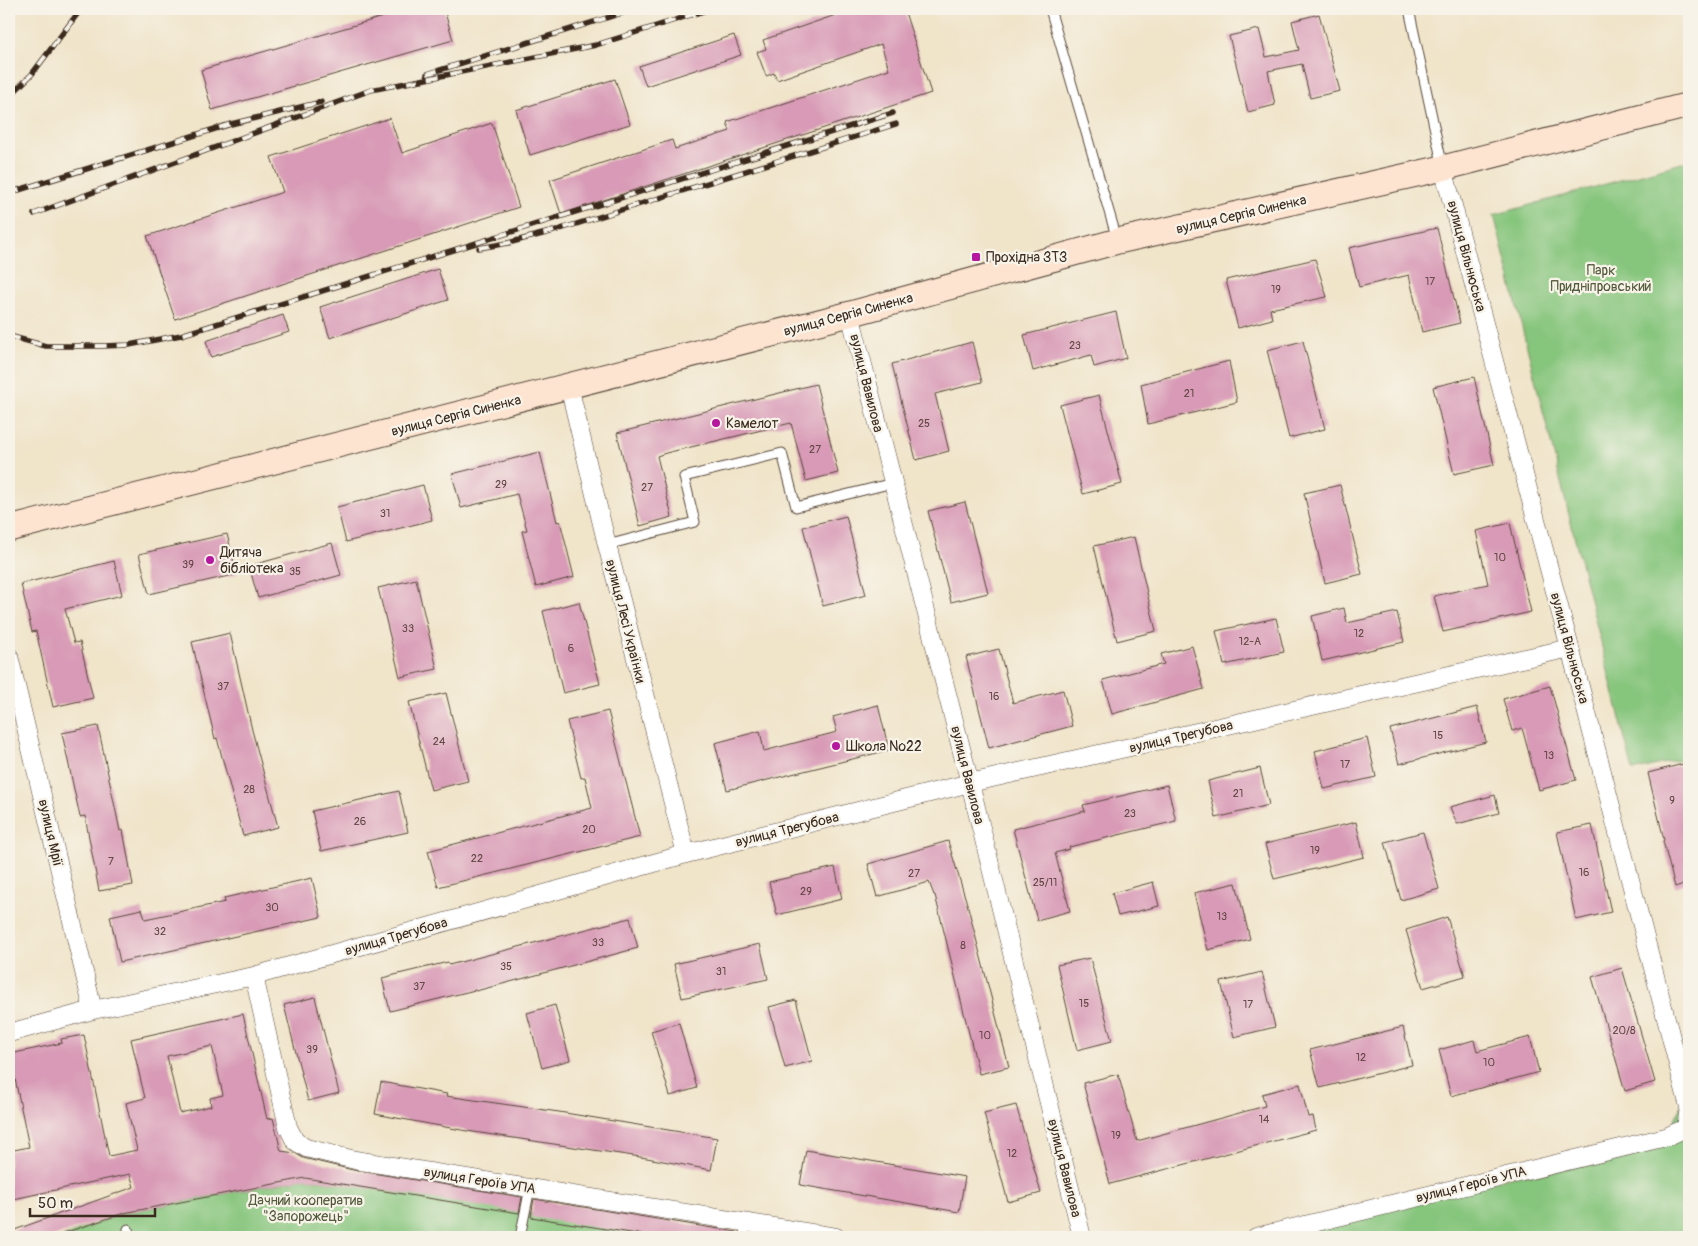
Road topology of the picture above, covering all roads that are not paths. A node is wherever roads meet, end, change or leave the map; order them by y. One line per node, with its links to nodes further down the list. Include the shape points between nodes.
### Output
1 (1050, 9): 5 (lane)
2 (1409, 9): 4 (lane)
3 (1689, 105): 4 (street, вулиця Сергія Синенка)
4 (1443, 168): 5 (street, вулиця Сергія Синенка); 11 (street, вулиця Вільнюська)
5 (1118, 241): 6 (street, вулиця Сергія Синенка)
6 (850, 314): 7 (street, вулиця Сергія Синенка); 8 (street, вулиця Вавилова)
7 (569, 386): 9 (street, вулиця Сергія Синенка); 10 (street, вулиця Лесі Українки)
8 (893, 482): 10 (lane, via 796,507 782,453 684,478 695,522); 13 (street, вулиця Вавилова)
9 (9, 529)
10 (607, 544): 14 (street, вулиця Лесі Українки)
11 (1570, 648): 13 (street, вулиця Трегубова); 18 (street, вулиця Вільнюська, via 1689,1107)
12 (9, 656): 16 (street, вулиця Мрії)
13 (970, 783): 14 (street, вулиця Трегубова); 23 (street, вулиця Вавилова)
14 (686, 854): 15 (street, вулиця Трегубова)
15 (254, 976): 16 (street, вулиця Трегубова); 19 (street, вулиця Героїв УПА, via 288,1127 295,1140 306,1148 355,1160)
16 (93, 1010): 17 (street, вулиця Трегубова)
17 (9, 1033)
18 (1686, 1128): 24 (street, вулиця Героїв УПА, via 1666,1137)
19 (530, 1188): 20 (street, вулиця Героїв УПА); 21 (lane)
20 (745, 1230): 22 (street, вулиця Героїв УПА)
21 (520, 1237)
22 (836, 1237)
23 (1082, 1237)
24 (1256, 1237)

